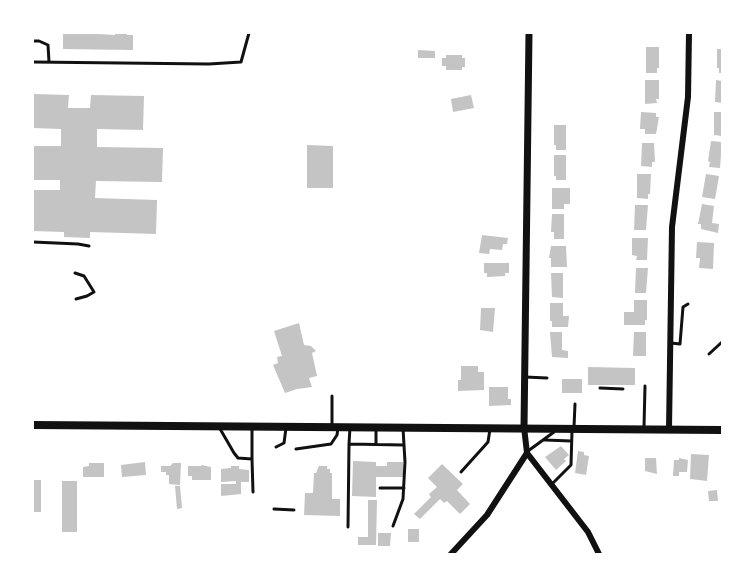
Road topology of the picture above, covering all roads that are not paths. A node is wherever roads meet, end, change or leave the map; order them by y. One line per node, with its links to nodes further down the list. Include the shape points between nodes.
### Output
1 (249, 33): 6 (lane, via 241,62)
2 (529, 33): 15 (street)
3 (689, 33): 13 (street, via 688,97 672,227)
4 (33, 41): 6 (lane, via 48,45)
5 (33, 62): 6 (lane)
6 (49, 62)
7 (33, 242): 8 (lane)
8 (89, 246)
9 (75, 273): 10 (lane, via 84,276 94,291)
10 (76, 299)
11 (687, 304): 13 (lane, via 683,307 680,344)
12 (722, 342): 14 (lane)
13 (671, 343): 35 (street)
14 (709, 354)
15 (525, 377): 16 (lane); 31 (street)
16 (546, 378)
17 (645, 386): 34 (lane)
18 (600, 388): 19 (lane)
19 (623, 389)
20 (332, 396): 26 (lane)
21 (575, 404): 33 (lane)
22 (33, 425): 23 (main road)
23 (218, 426): 24 (main road); 45 (lane, via 238,458)
24 (252, 426): 25 (main road); 45 (lane)
25 (286, 426): 26 (main road); 42 (lane, via 284,443)
26 (335, 426): 27 (main road); 43 (lane, via 338,435 331,444)
27 (350, 426): 28 (main road); 39 (lane)
28 (376, 426): 29 (main road); 40 (lane)
29 (403, 426): 30 (main road); 41 (lane)
30 (490, 427): 31 (main road); 46 (lane, via 488,442)
31 (524, 427): 32 (main road); 44 (street)
32 (561, 428): 33 (main road); 37 (lane)
33 (573, 428): 34 (main road, via 622,425); 38 (lane)
34 (644, 429): 35 (main road)
35 (669, 429): 36 (main road)
36 (722, 430)
37 (543, 440): 38 (lane); 44 (lane)
38 (571, 441): 47 (lane, via 571,465)
39 (349, 444): 40 (lane); 54 (lane)
40 (376, 444): 41 (lane)
41 (403, 445): 49 (lane)
42 (276, 447)
43 (296, 449)
44 (527, 453): 47 (street); 55 (street, via 487,515)
45 (252, 459): 50 (lane)
46 (460, 472)
47 (552, 484): 56 (street, via 588,532)
48 (380, 488): 49 (lane)
49 (404, 488): 53 (lane)
50 (253, 492)
51 (274, 509): 52 (lane)
52 (294, 510)
53 (393, 526)
54 (348, 527)
55 (451, 554)
56 (599, 554)

